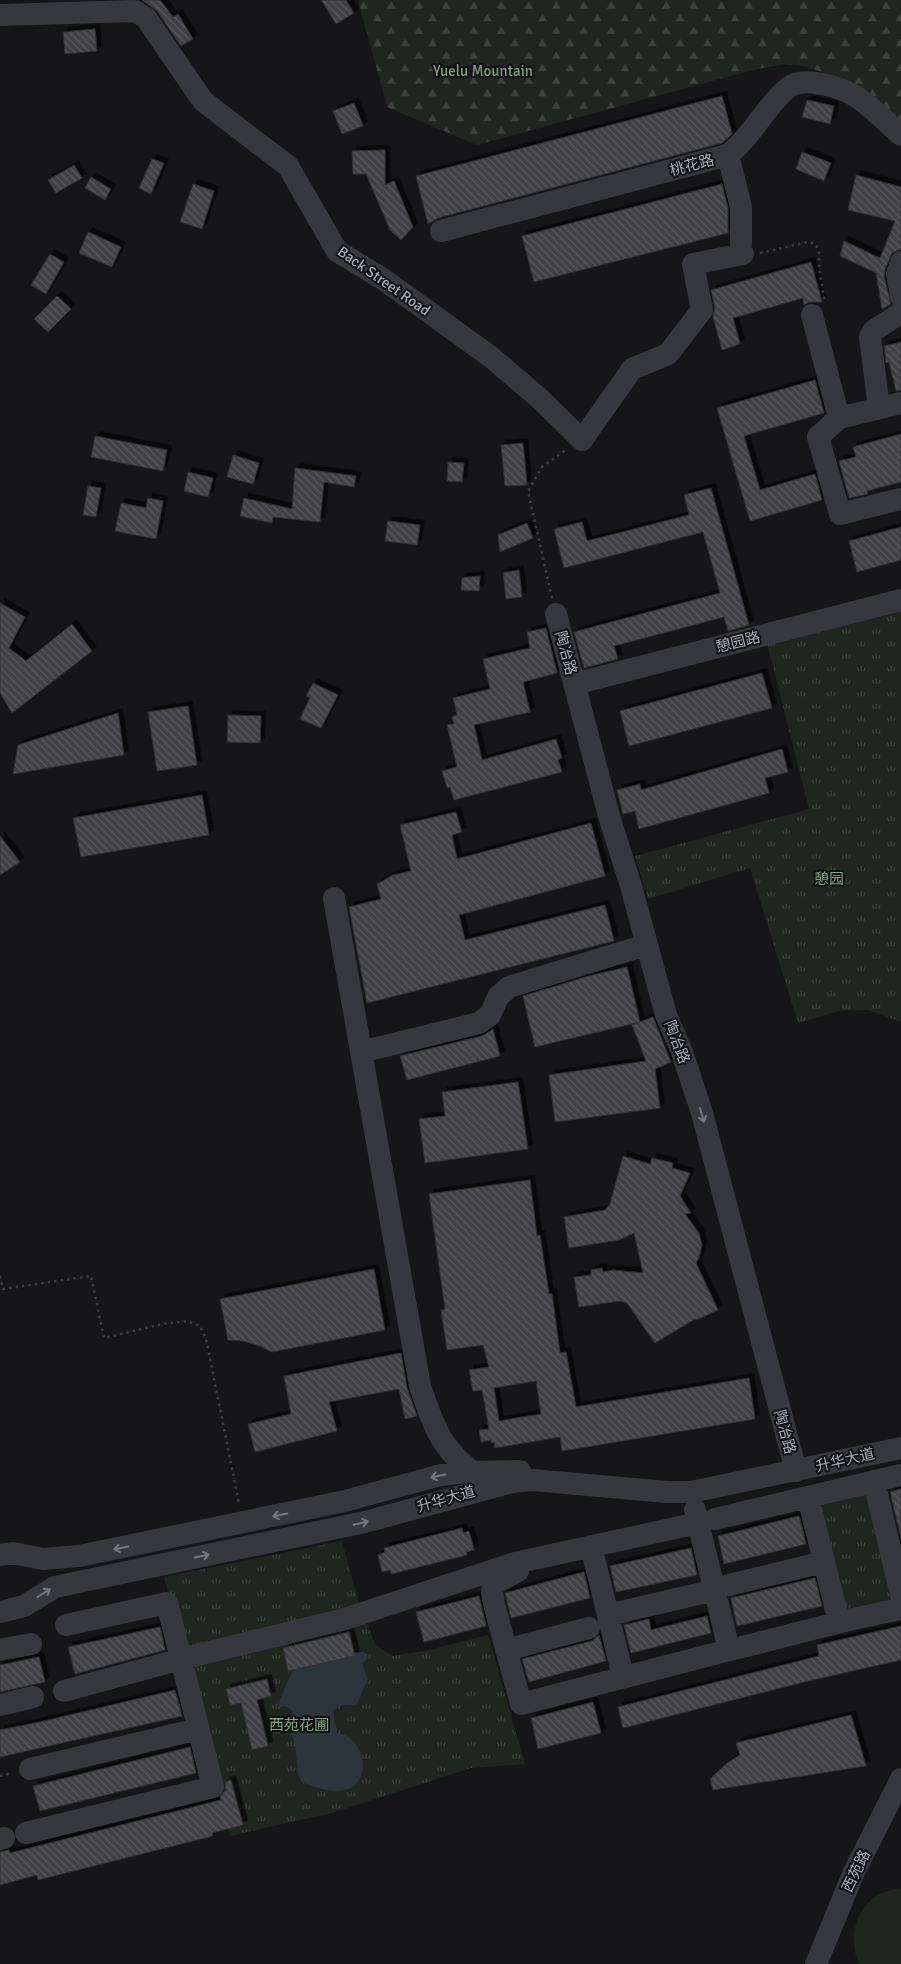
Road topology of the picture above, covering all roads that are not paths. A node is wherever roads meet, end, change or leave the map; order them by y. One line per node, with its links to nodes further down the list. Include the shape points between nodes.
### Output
1 (130, 5): 2 (street, Back Street Road); 4 (street, Back Street Road, via 146,18 203,101 288,166 337,251 383,278 490,357 582,440 632,368 668,354 702,310 693,264 742,248 741,207)
2 (0, 15)
3 (901, 135): 4 (street, 桃花路, via 854,95 815,82 803,82 790,86)
4 (728, 155): 5 (street, 桃花路)
5 (441, 231)
6 (901, 262): 7 (street, via 898,274)
7 (901, 296)
8 (901, 313): 11 (street, via 873,331 870,337)
9 (814, 322): 12 (street)
10 (901, 403): 11 (street)
11 (879, 408): 12 (street)
12 (840, 418): 13 (street, via 818,436 840,514)
13 (901, 499)
14 (901, 600): 16 (street, 憩园路)
15 (556, 614): 16 (street, 陶冶路)
16 (574, 684): 18 (street, 陶冶路)
17 (334, 898): 19 (street)
18 (646, 945): 19 (street, via 508,987 490,1015 479,1023); 22 (street, 陶冶路, via 666,1014 702,1113)
19 (360, 1052): 23 (street, via 420,1386 442,1440)
20 (901, 1438): 22 (street, 升华大道)
21 (901, 1448): 22 (street, 升华大道)
22 (800, 1465): 27 (street, 升华大道)
23 (472, 1472): 26 (street); 27 (street, 升华大道, via 544,1472); 32 (street, 升华大道, one-way to 32, via 441,1475 345,1501 79,1556 43,1559)
24 (901, 1475): 25 (street)
25 (874, 1481): 28 (street); 31 (street)
26 (497, 1485): 27 (street, 升华大道, via 532,1480 667,1492); 38 (street, 升华大道, one-way to 26, via 24,1606 55,1587 365,1522)
27 (690, 1487): 29 (street)
28 (808, 1497): 29 (street); 34 (street)
29 (707, 1521): 30 (street); 35 (street)
30 (591, 1546): 33 (street); 39 (street)
31 (896, 1547): 36 (street)
32 (0, 1555)
33 (544, 1556): 45 (street, via 494,1584 494,1604); 47 (street, via 345,1618)
34 (824, 1562): 35 (street); 40 (street)
35 (722, 1588): 39 (street); 46 (street)
36 (901, 1595)
37 (901, 1609): 40 (street)
38 (0, 1612)
39 (608, 1615): 48 (street)
40 (839, 1622): 46 (street)
41 (66, 1626): 47 (street, via 166,1603)
42 (589, 1628): 45 (street)
43 (31, 1644): 44 (street)
44 (0, 1650)
45 (506, 1650): 48 (street, via 521,1704)
46 (729, 1650): 48 (street)
47 (181, 1660): 49 (street); 52 (street)
48 (623, 1676)
49 (64, 1691)
50 (33, 1697): 51 (street)
51 (0, 1705)
52 (198, 1729): 53 (street); 55 (street, via 213,1787)
53 (30, 1769)
54 (901, 1779): 56 (street, 西苑路, via 854,1872)
55 (10, 1837)
56 (816, 1964)

